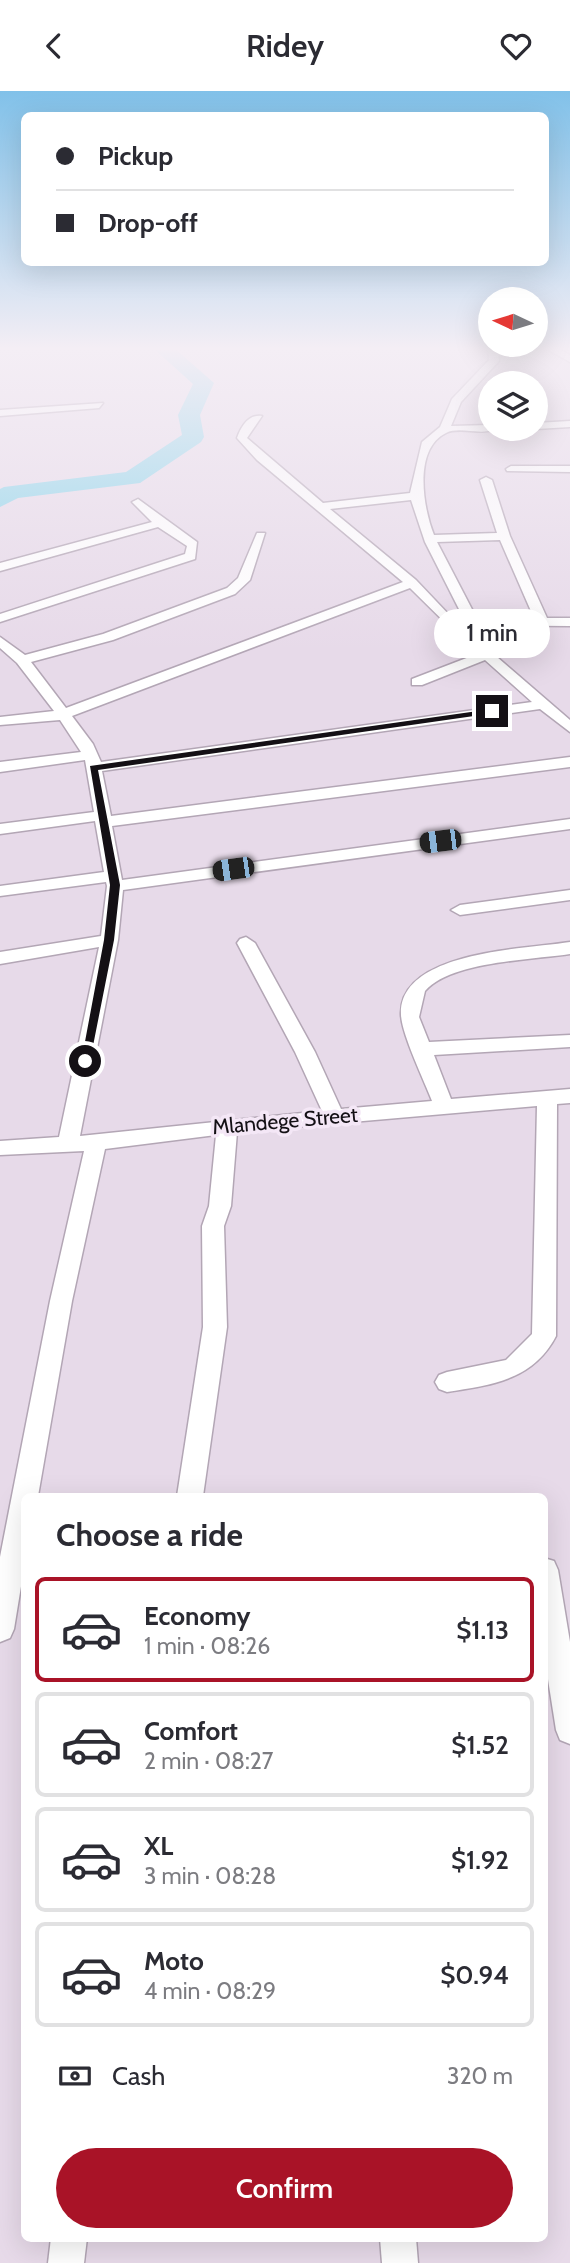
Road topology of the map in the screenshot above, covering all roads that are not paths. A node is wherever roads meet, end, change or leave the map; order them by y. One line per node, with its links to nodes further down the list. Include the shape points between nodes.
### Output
1 (254, 448): 8 (street)
2 (426, 448): 6 (street)
3 (511, 469): 4 (street)
4 (570, 469)
5 (486, 480): 11 (street)
6 (416, 496): 8 (street); 12 (street)
7 (138, 502): 9 (street)
8 (320, 507): 14 (street)
9 (160, 523): 13 (street); 15 (street, via 193,545 191,556)
10 (261, 536): 22 (street, via 244,580 231,591 108,637)
11 (504, 536): 12 (street); 17 (street)
12 (431, 539): 18 (street)
13 (0, 567)
14 (412, 583): 16 (street); 25 (street)
15 (0, 618)
16 (448, 621): 18 (street); 21 (street)
17 (542, 621): 18 (street); 19 (street)
18 (472, 622)
19 (570, 622)
20 (0, 641): 22 (street)
21 (489, 654): 23 (street); 24 (street)
22 (22, 660): 25 (street)
23 (417, 682)
24 (546, 703): 27 (street); 28 (street)
25 (62, 715): 26 (street); 28 (street, via 86,744)
26 (0, 721)
27 (570, 728)
28 (91, 761): 30 (street); 31 (street)
29 (570, 762): 31 (street)
30 (0, 767)
31 (102, 819): 33 (street); 34 (street)
32 (570, 824): 34 (street)
33 (0, 829)
34 (113, 881): 35 (street); 38 (street)
35 (0, 891)
36 (570, 895): 37 (street)
37 (460, 910)
38 (109, 940): 41 (street); 48 (street)
39 (246, 943): 46 (street)
40 (570, 948): 43 (street, via 444,969 428,978 411,1001 410,1017)
41 (0, 958)
42 (570, 1041): 43 (street)
43 (421, 1049): 45 (street)
44 (559, 1096): 45 (street, Mlandege Street); 51 (street, via 544,1336 520,1365 498,1374)
45 (443, 1105): 46 (street, Mlandege Street)
46 (334, 1116): 47 (street, Mlandege Street)
47 (227, 1126): 49 (street, Mlandege Street); 53 (street, via 220,1206 213,1226 215,1327)
48 (68, 1143): 49 (street, Mlandege Street); 50 (street, Mlandege Street)
49 (96, 1143): 52 (street)
50 (0, 1148)
51 (447, 1382)
52 (26, 1493)
53 (190, 1493)
54 (21, 1518): 56 (street)
55 (548, 1589): 57 (street)
56 (0, 1629)
57 (570, 1730)
58 (69, 2242): 60 (street)
59 (398, 2242): 61 (street)
60 (66, 2263)
61 (400, 2263)

